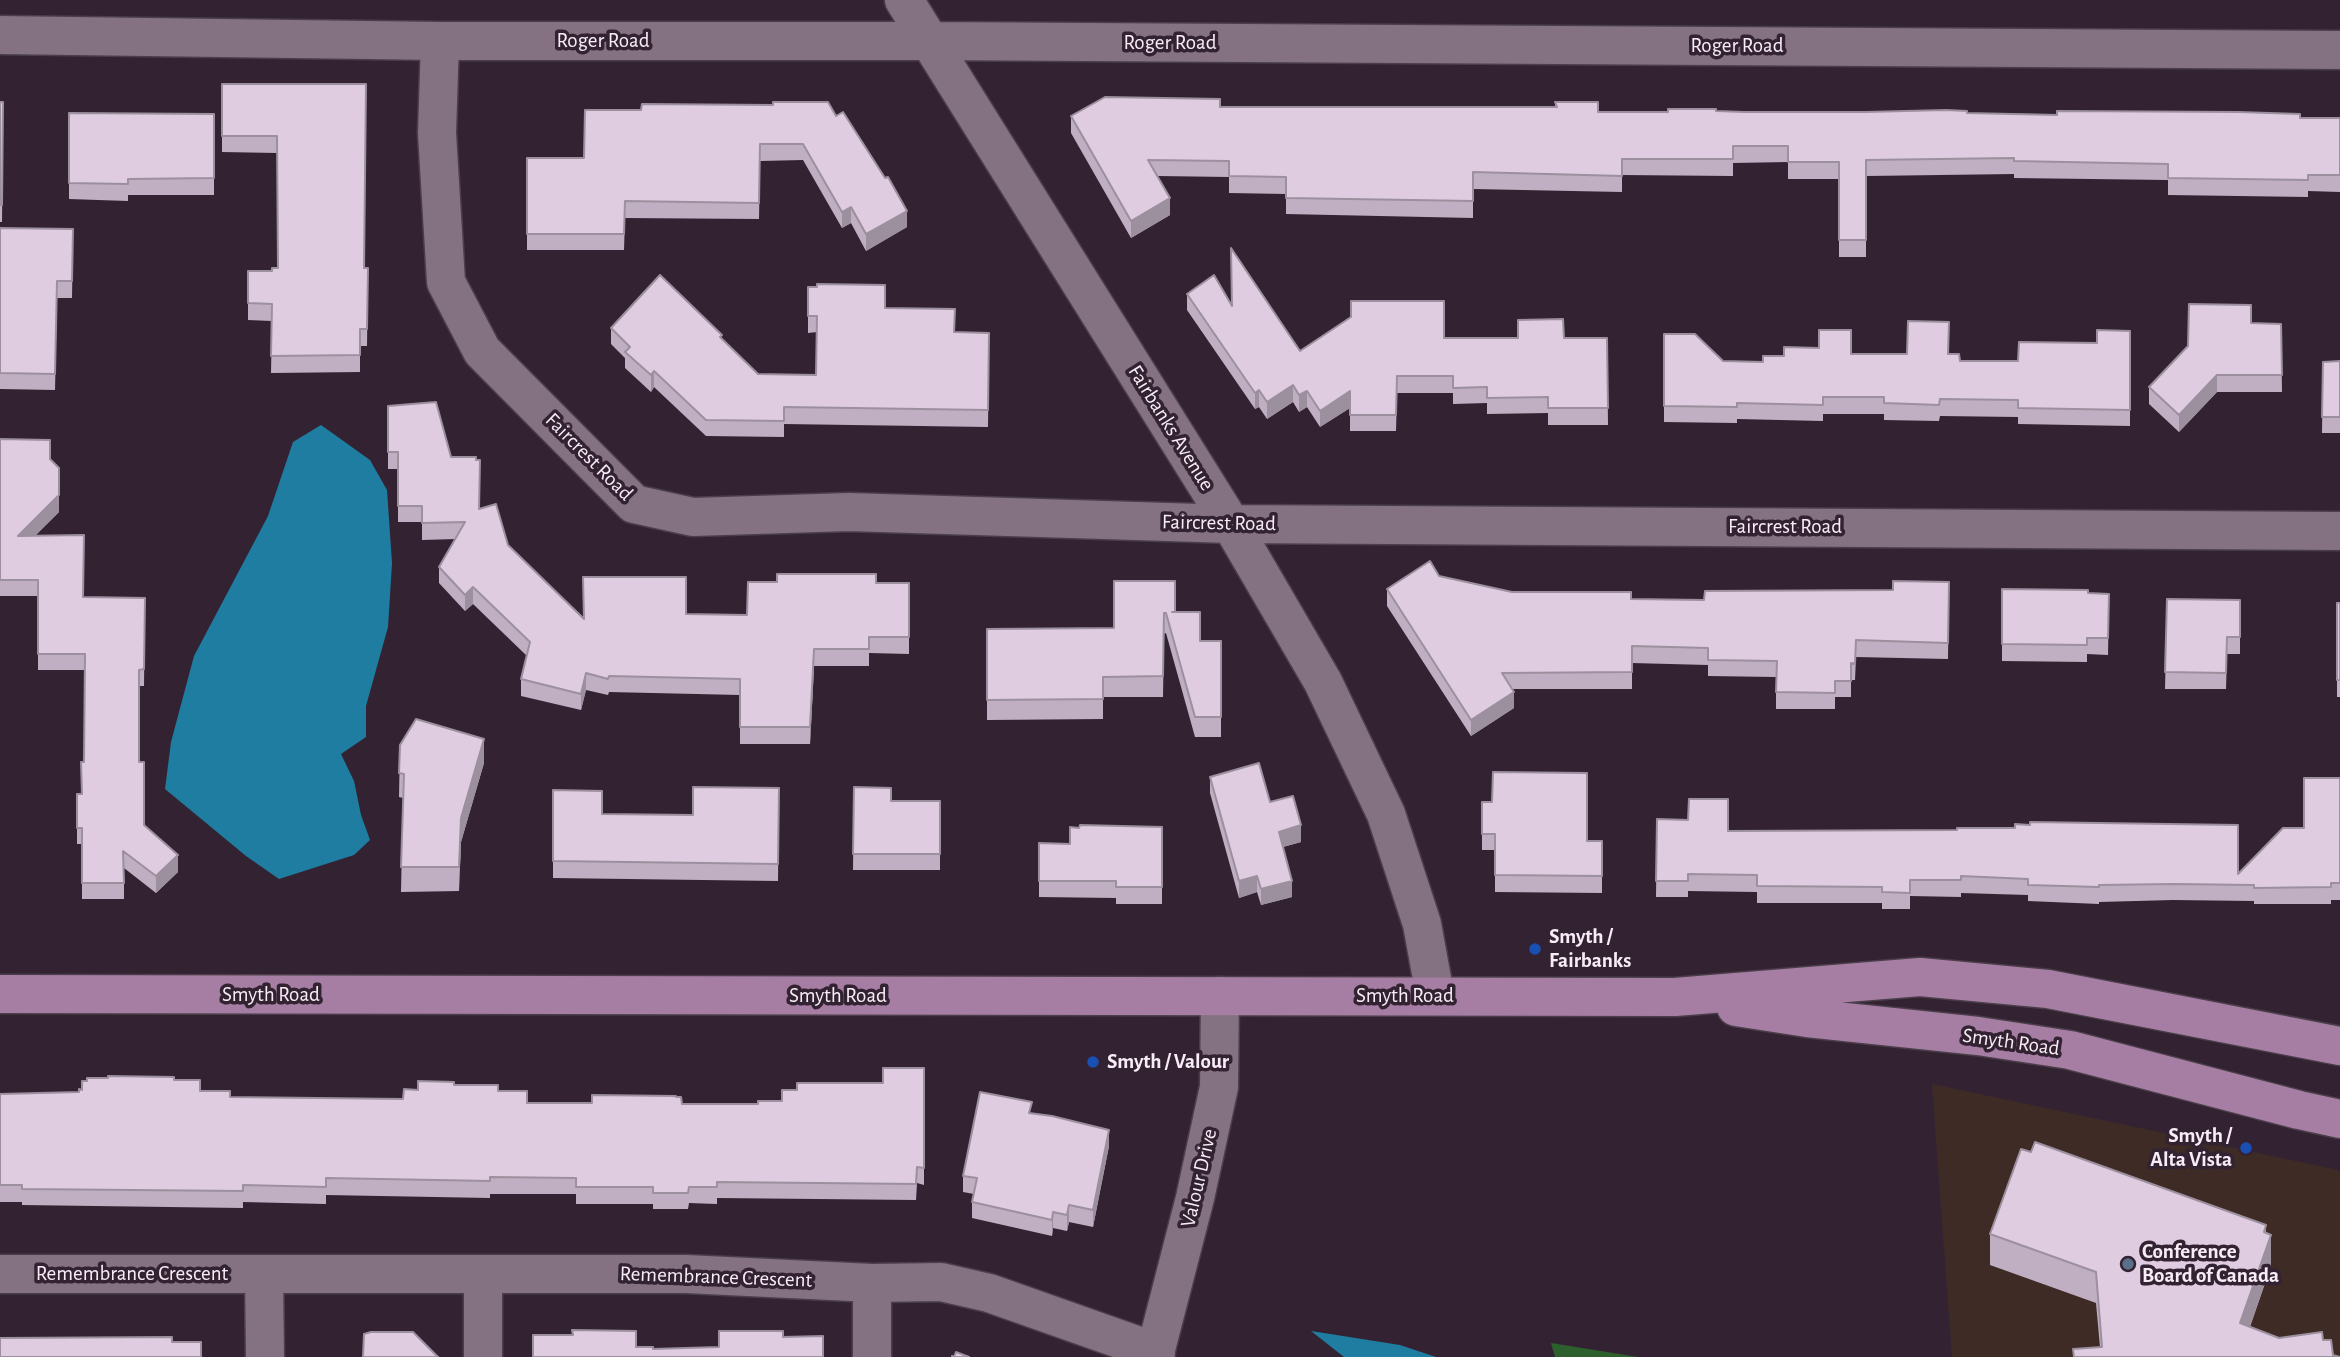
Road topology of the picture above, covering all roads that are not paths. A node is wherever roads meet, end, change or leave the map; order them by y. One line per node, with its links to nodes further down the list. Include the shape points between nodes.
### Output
1 (904, 0): 4 (street, Fairbanks Avenue)
2 (0, 34): 3 (street, Roger Road)
3 (440, 41): 4 (street, Roger Road); 6 (street, Faircrest Road, via 437,133 446,282 482,351 634,504 693,517 849,512)
4 (930, 41): 5 (street, Roger Road); 6 (street, Fairbanks Avenue)
5 (2340, 50)
6 (1231, 524): 7 (street, Faircrest Road); 9 (street, Fairbanks Avenue, via 1323,682 1387,814 1422,924)
7 (2340, 531)
8 (0, 994): 10 (main road, Smyth Road)
9 (1435, 995): 10 (main road, Smyth Road); 11 (main road, Smyth Road)
10 (1220, 996): 20 (street, Valour Drive, via 1219,1087)
11 (1675, 997): 12 (main road, Smyth Road, via 1920,977 2048,989); 13 (main road, Smyth Road, via 2070,1050)
12 (2338, 1043)
13 (2299, 1110): 14 (main road, Smyth Road); 15 (main road)
14 (2340, 1119)
15 (2340, 1139)
16 (0, 1274): 17 (street, Remembrance Crescent)
17 (264, 1274): 18 (street, Remembrance Crescent); 21 (street)
18 (483, 1274): 19 (street, Remembrance Crescent, via 686,1274); 22 (street)
19 (872, 1283): 20 (street, Remembrance Crescent, via 941,1282 989,1293); 23 (street)
20 (1155, 1354)
21 (265, 1357)
22 (483, 1357)
23 (872, 1357)

